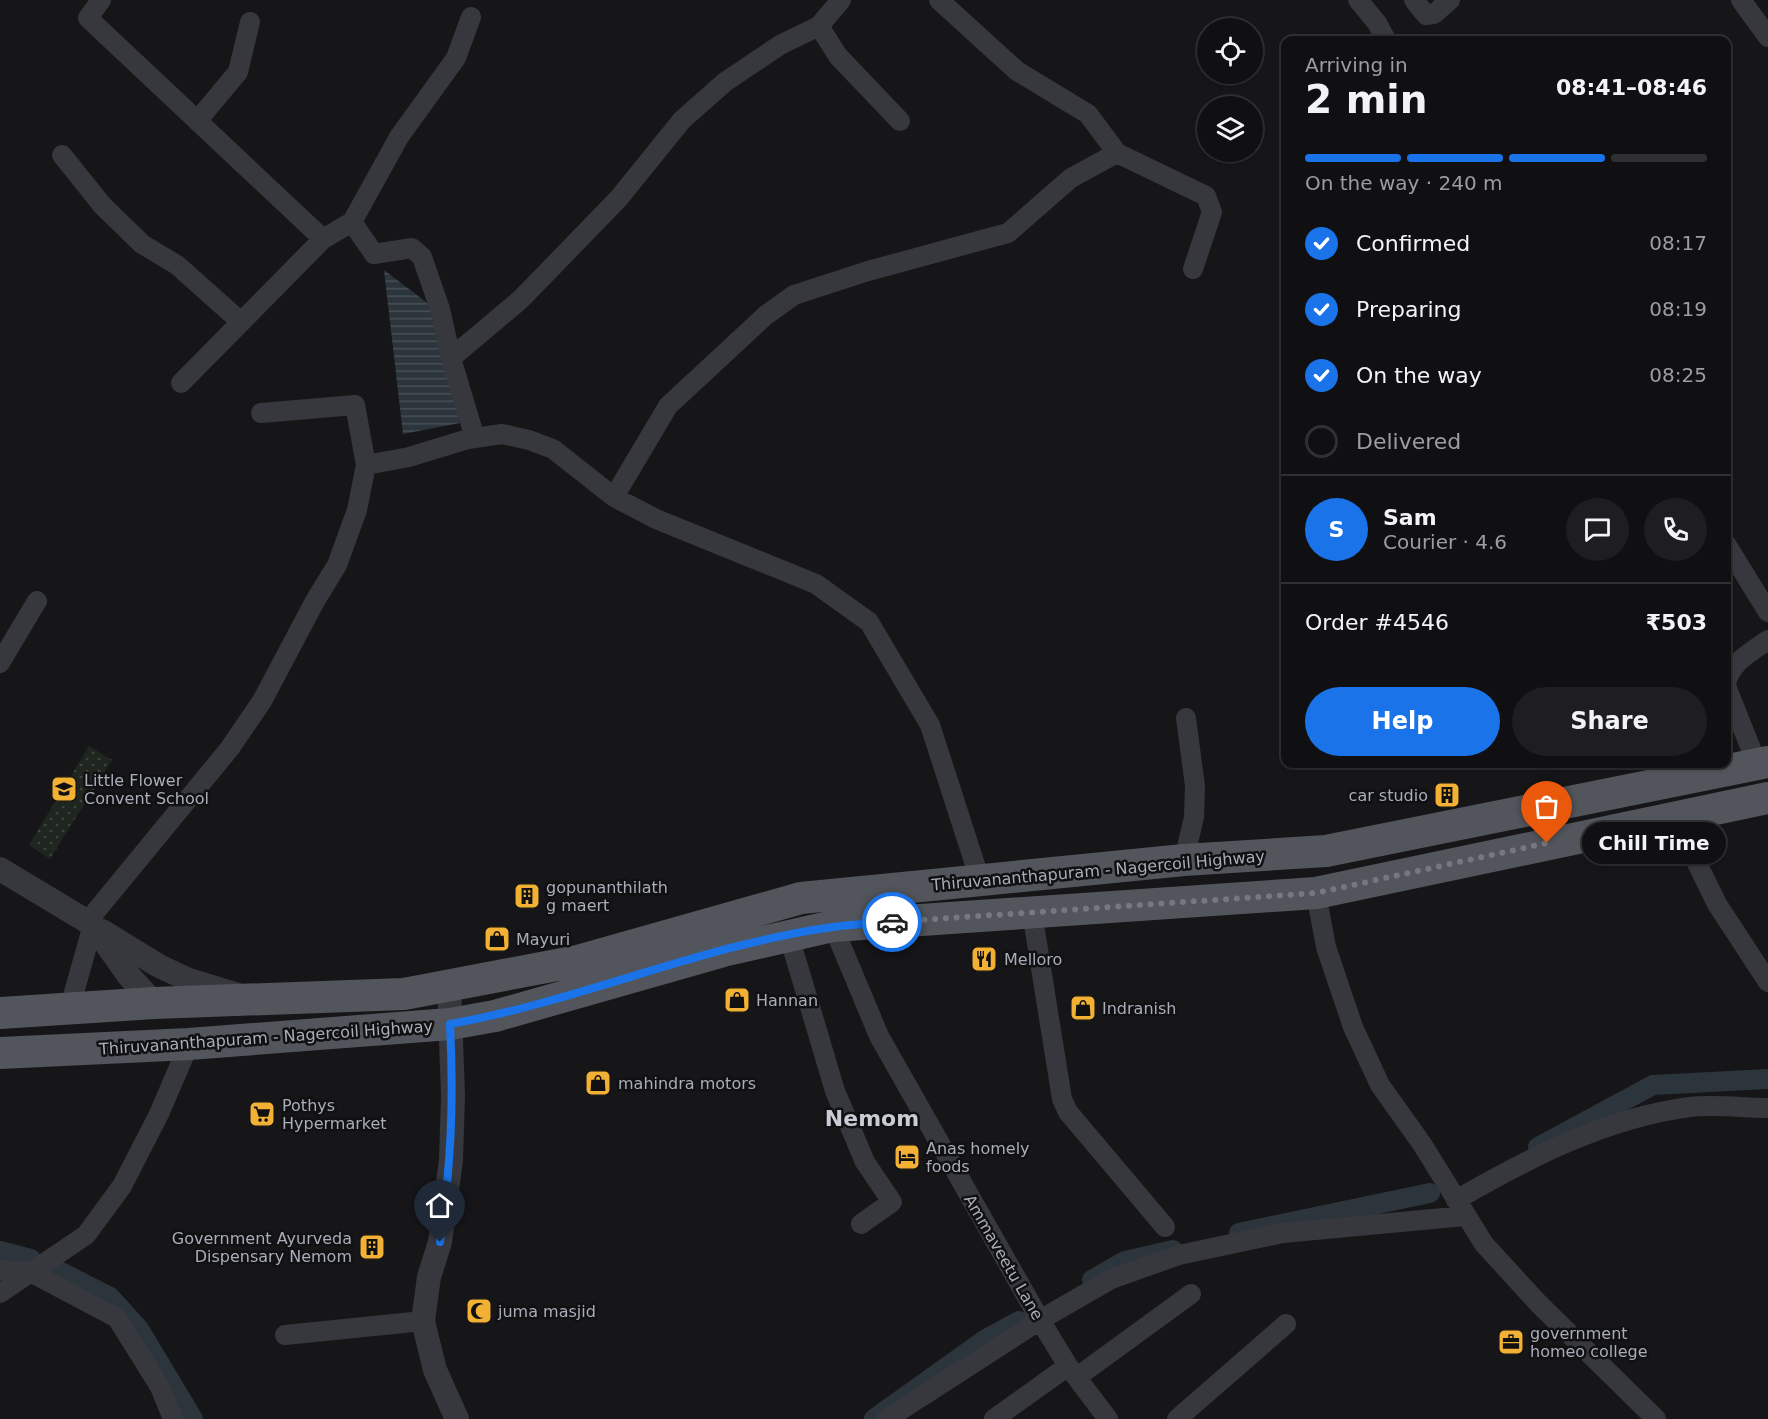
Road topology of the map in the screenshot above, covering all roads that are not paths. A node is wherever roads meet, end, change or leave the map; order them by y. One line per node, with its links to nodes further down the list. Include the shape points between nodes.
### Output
1 (101, 0): 15 (street, via 88,18)
2 (841, 0): 11 (street)
3 (939, 0): 16 (street, via 1017,71 1088,114)
4 (1358, 0): 12 (street)
5 (1414, 0): 6 (street, via 1426,15 1434,14)
6 (1450, 0)
7 (1741, 0): 8 (street)
8 (1761, 12): 13 (street)
9 (471, 17): 18 (street, via 456,58 399,136)
10 (250, 22): 15 (street, via 238,72)
11 (819, 26): 14 (street, via 838,56); 22 (street, via 780,45 725,82 682,120 619,198 557,262 520,300)
12 (1384, 36)
13 (1768, 37)
14 (900, 121)
15 (197, 122): 19 (street)
16 (1117, 153): 20 (street, via 1206,196 1212,212); 27 (street, via 1071,178 1008,232 794,295 766,315 668,406)
17 (62, 156): 21 (street, via 102,205 142,244 177,265)
18 (352, 222): 19 (street); 22 (street, via 374,254 412,248 422,258 440,309)
19 (323, 238): 21 (street)
20 (1193, 269)
21 (241, 322): 23 (street)
22 (451, 358): 25 (street)
23 (181, 383)
24 (261, 413): 26 (street, via 356,405)
25 (475, 438): 26 (street); 27 (street, via 502,435 553,449)
26 (366, 465): 44 (street, via 357,510 338,565 262,701 230,748)
27 (614, 497): 41 (street, via 656,519 816,584 869,622 930,725)
28 (1731, 552): 30 (street)
29 (37, 601): 32 (street)
30 (1768, 612)
31 (1768, 640): 33 (street)
32 (0, 663)
33 (1731, 670)
34 (1731, 696): 36 (street)
35 (1186, 718): 39 (street, via 1195,786 1194,817)
36 (1763, 763): 39 (main road, Thiruvananthapuram - Nagercoil Highway, via 1326,851)
37 (1768, 798): 38 (main road, Thiruvananthapuram - Nagercoil Highway)
38 (1674, 816): 42 (main road, Thiruvananthapuram - Nagercoil Highway); 47 (street, via 1717,904)
39 (1184, 860): 41 (main road, Thiruvananthapuram - Nagercoil Highway)
40 (0, 869): 44 (street)
41 (980, 880): 48 (main road, Thiruvananthapuram - Nagercoil Highway, via 801,898 578,961)
42 (1316, 893): 43 (main road, Thiruvananthapuram - Nagercoil Highway); 57 (street, via 1326,947 1353,1027 1380,1085)
43 (1032, 912): 45 (main road, Thiruvananthapuram - Nagercoil Highway); 59 (street, via 1062,1099 1068,1112)
44 (90, 924): 49 (street, via 189,980); 50 (street); 51 (street)
45 (833, 927): 46 (main road, Thiruvananthapuram - Nagercoil Highway); 64 (street, Ammaveetu Lane, via 879,1036)
46 (789, 936): 53 (main road, Thiruvananthapuram - Nagercoil Highway, via 495,1016); 58 (street, via 835,1091 865,1162 892,1202)
47 (1768, 982)
48 (449, 985): 49 (main road, Thiruvananthapuram - Nagercoil Highway, via 404,994); 53 (street)
49 (258, 1001): 50 (main road, Thiruvananthapuram - Nagercoil Highway)
50 (154, 1003): 51 (main road, Thiruvananthapuram - Nagercoil Highway); 54 (main road)
51 (69, 1010): 52 (main road, Thiruvananthapuram - Nagercoil Highway)
52 (0, 1013)
53 (450, 1024): 54 (main road, Thiruvananthapuram - Nagercoil Highway); 65 (street, via 451,1160 440,1242 429,1277)
54 (174, 1045): 55 (main road, Thiruvananthapuram - Nagercoil Highway); 61 (street, via 159,1114 122,1186 86,1234)
55 (0, 1053)
56 (1768, 1108): 57 (street, via 1691,1107 1615,1123 1523,1162)
57 (1461, 1208): 64 (street, via 1283,1233 1179,1255 1111,1279); 75 (street, via 1484,1244 1538,1303)
58 (861, 1224)
59 (1165, 1227)
60 (0, 1270): 61 (street)
61 (30, 1272): 62 (street); 69 (street, via 117,1318 160,1387)
62 (0, 1293)
63 (1191, 1294): 68 (street)
64 (1040, 1320): 68 (street, Ammaveetu Lane); 71 (street)
65 (423, 1322): 67 (street); 70 (street, via 435,1370)
66 (1286, 1324): 74 (street)
67 (285, 1335)
68 (1072, 1372): 72 (street); 73 (street, Ammaveetu Lane)
69 (172, 1419)
70 (457, 1419)
71 (887, 1419)
72 (994, 1419)
73 (1108, 1419)
74 (1177, 1419)
75 (1656, 1419)

